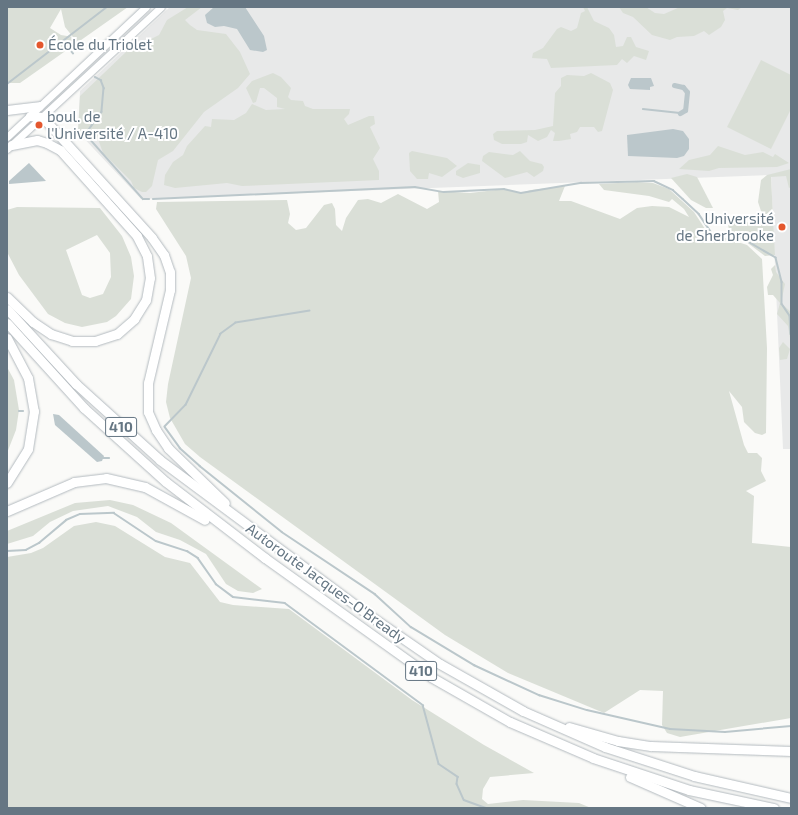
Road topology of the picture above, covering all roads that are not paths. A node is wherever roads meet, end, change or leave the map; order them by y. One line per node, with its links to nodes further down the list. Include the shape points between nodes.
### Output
1 (146, 7): 3 (main road)
2 (162, 7): 6 (main road)
3 (39, 106): 4 (highway); 5 (main road)
4 (7, 110)
5 (30, 116): 6 (highway); 7 (main road)
6 (42, 117): 7 (main road); 14 (highway, via 152,238 164,255 170,272 170,290 148,383 149,414 157,433 170,451)
7 (8, 143): 8 (highway, via 37,140 48,142 60,150 137,236 147,256 150,278 146,300 134,319 117,334 95,341 75,341 54,335 36,324)
8 (7, 297)
9 (7, 309): 14 (highway, Autoroute Jacques-O'Bready / 410, via 56,364 117,423 176,473)
10 (7, 323): 15 (highway, Autoroute Jacques-O'Bready / 410, via 52,375 106,429 160,478)
11 (7, 338): 12 (highway, via 28,378 34,411 28,449)
12 (7, 484)
13 (7, 511): 15 (highway, via 74,482 110,478 145,487)
14 (250, 528): 16 (highway, Autoroute Jacques-O'Bready / 410, via 433,659)
15 (228, 531): 18 (highway, Autoroute Jacques-O'Bready / 410, via 431,677 514,724)
16 (539, 719): 17 (highway, via 640,745); 19 (highway, Autoroute Jacques-O'Bready / 410, via 670,770)
17 (791, 751)
18 (592, 758): 20 (highway); 21 (highway, Autoroute Jacques-O'Bready / 410, via 689,790)
19 (791, 798)
20 (701, 808)
21 (774, 808)

